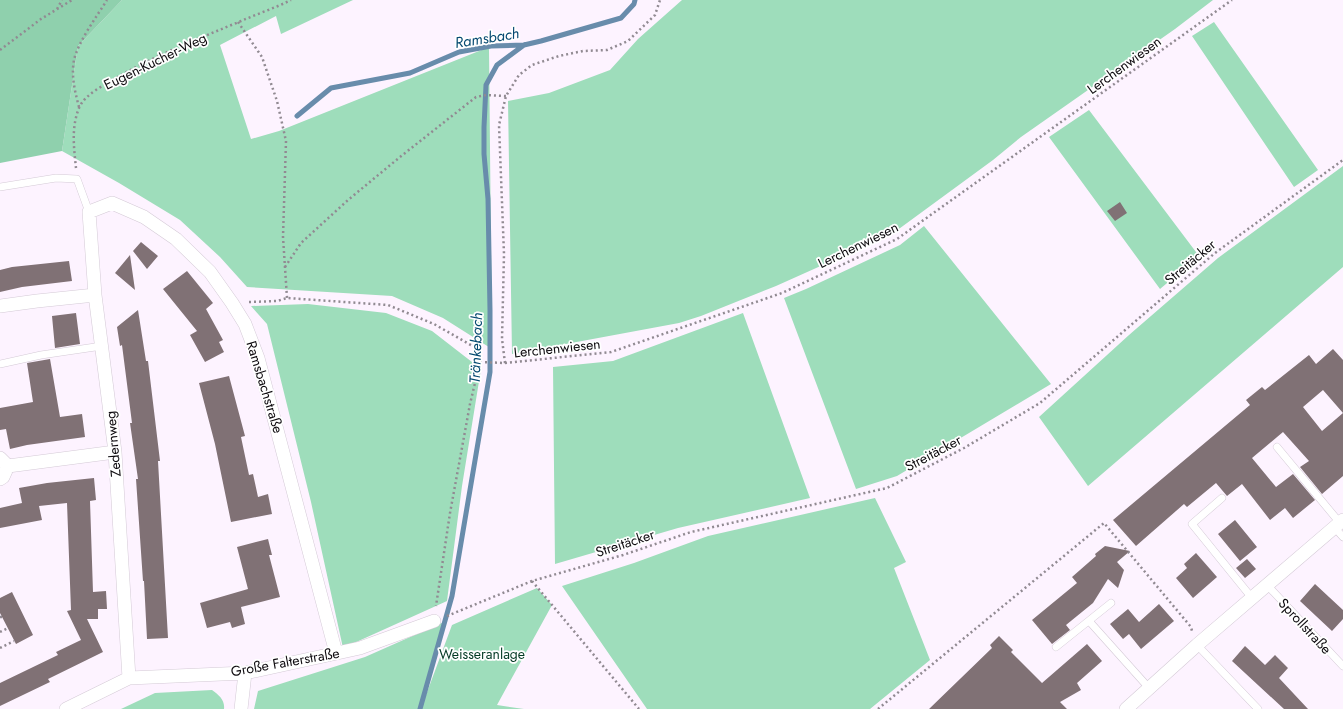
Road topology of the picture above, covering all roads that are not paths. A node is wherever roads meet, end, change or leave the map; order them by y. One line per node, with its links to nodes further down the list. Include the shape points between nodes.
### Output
1 (0, 187): 2 (lane, via 56,178 77,178)
2 (89, 212): 3 (street, Zedernweg); 20 (street, Ramsbachstraße, via 112,203 144,217 176,239 210,272 245,324 258,358)
3 (95, 294): 4 (street); 5 (street, Zedernweg)
4 (0, 306)
5 (102, 346): 6 (lane); 8 (street, Zedernweg)
6 (0, 364)
7 (1277, 447): 12 (lane)
8 (115, 452): 9 (street); 23 (street, Zedernweg)
9 (4, 462): 10 (street, via 3,477)
10 (0, 479)
11 (1222, 498): 14 (lane, via 1192,524)
12 (1340, 526): 13 (street, Sprollstraße)
13 (1267, 585): 14 (street, Sprollstraße); 21 (lane, Sprollstraße)
14 (1252, 598): 18 (street, Sprollstraße)
15 (1111, 603): 17 (lane)
16 (434, 621): 20 (street, Große Falterstraße, via 360,648)
17 (1089, 621): 19 (lane); 24 (lane)
18 (1197, 645): 24 (street, Sprollstraße); 28 (lane)
19 (1056, 647)
20 (336, 653): 22 (street, Große Falterstraße)
21 (1343, 666)
22 (245, 673): 23 (street, Große Falterstraße); 27 (street)
23 (129, 678): 26 (street, Große Falterstraße)
24 (1149, 688): 25 (street, Sprollstraße)
25 (1130, 708)
26 (66, 709)
27 (241, 709)
28 (1258, 709)

